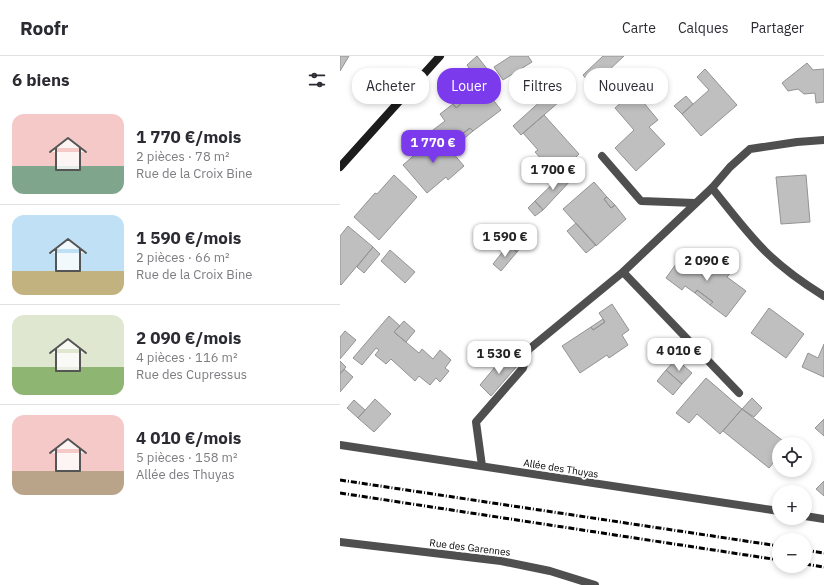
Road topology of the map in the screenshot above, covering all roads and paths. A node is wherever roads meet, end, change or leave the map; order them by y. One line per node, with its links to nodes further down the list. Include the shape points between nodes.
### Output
1 (440, 56): 4 (street)
2 (824, 140): 5 (street, via 750,149)
3 (602, 156): 6 (street, via 641,201)
4 (340, 167)
5 (712, 188): 6 (street); 8 (street, via 766,252)
6 (696, 204): 7 (street)
7 (623, 272): 9 (street); 11 (street, via 528,350 522,368 476,422)
8 (824, 296)
9 (739, 393)
10 (340, 445): 11 (street, Allée des Thuyas)
11 (482, 466): 12 (street, Allée des Thuyas)
12 (772, 510)
13 (812, 517): 14 (street)
14 (824, 519)
15 (340, 542): 16 (street, Rue des Garennes, via 501,561 550,570)
16 (595, 585)

